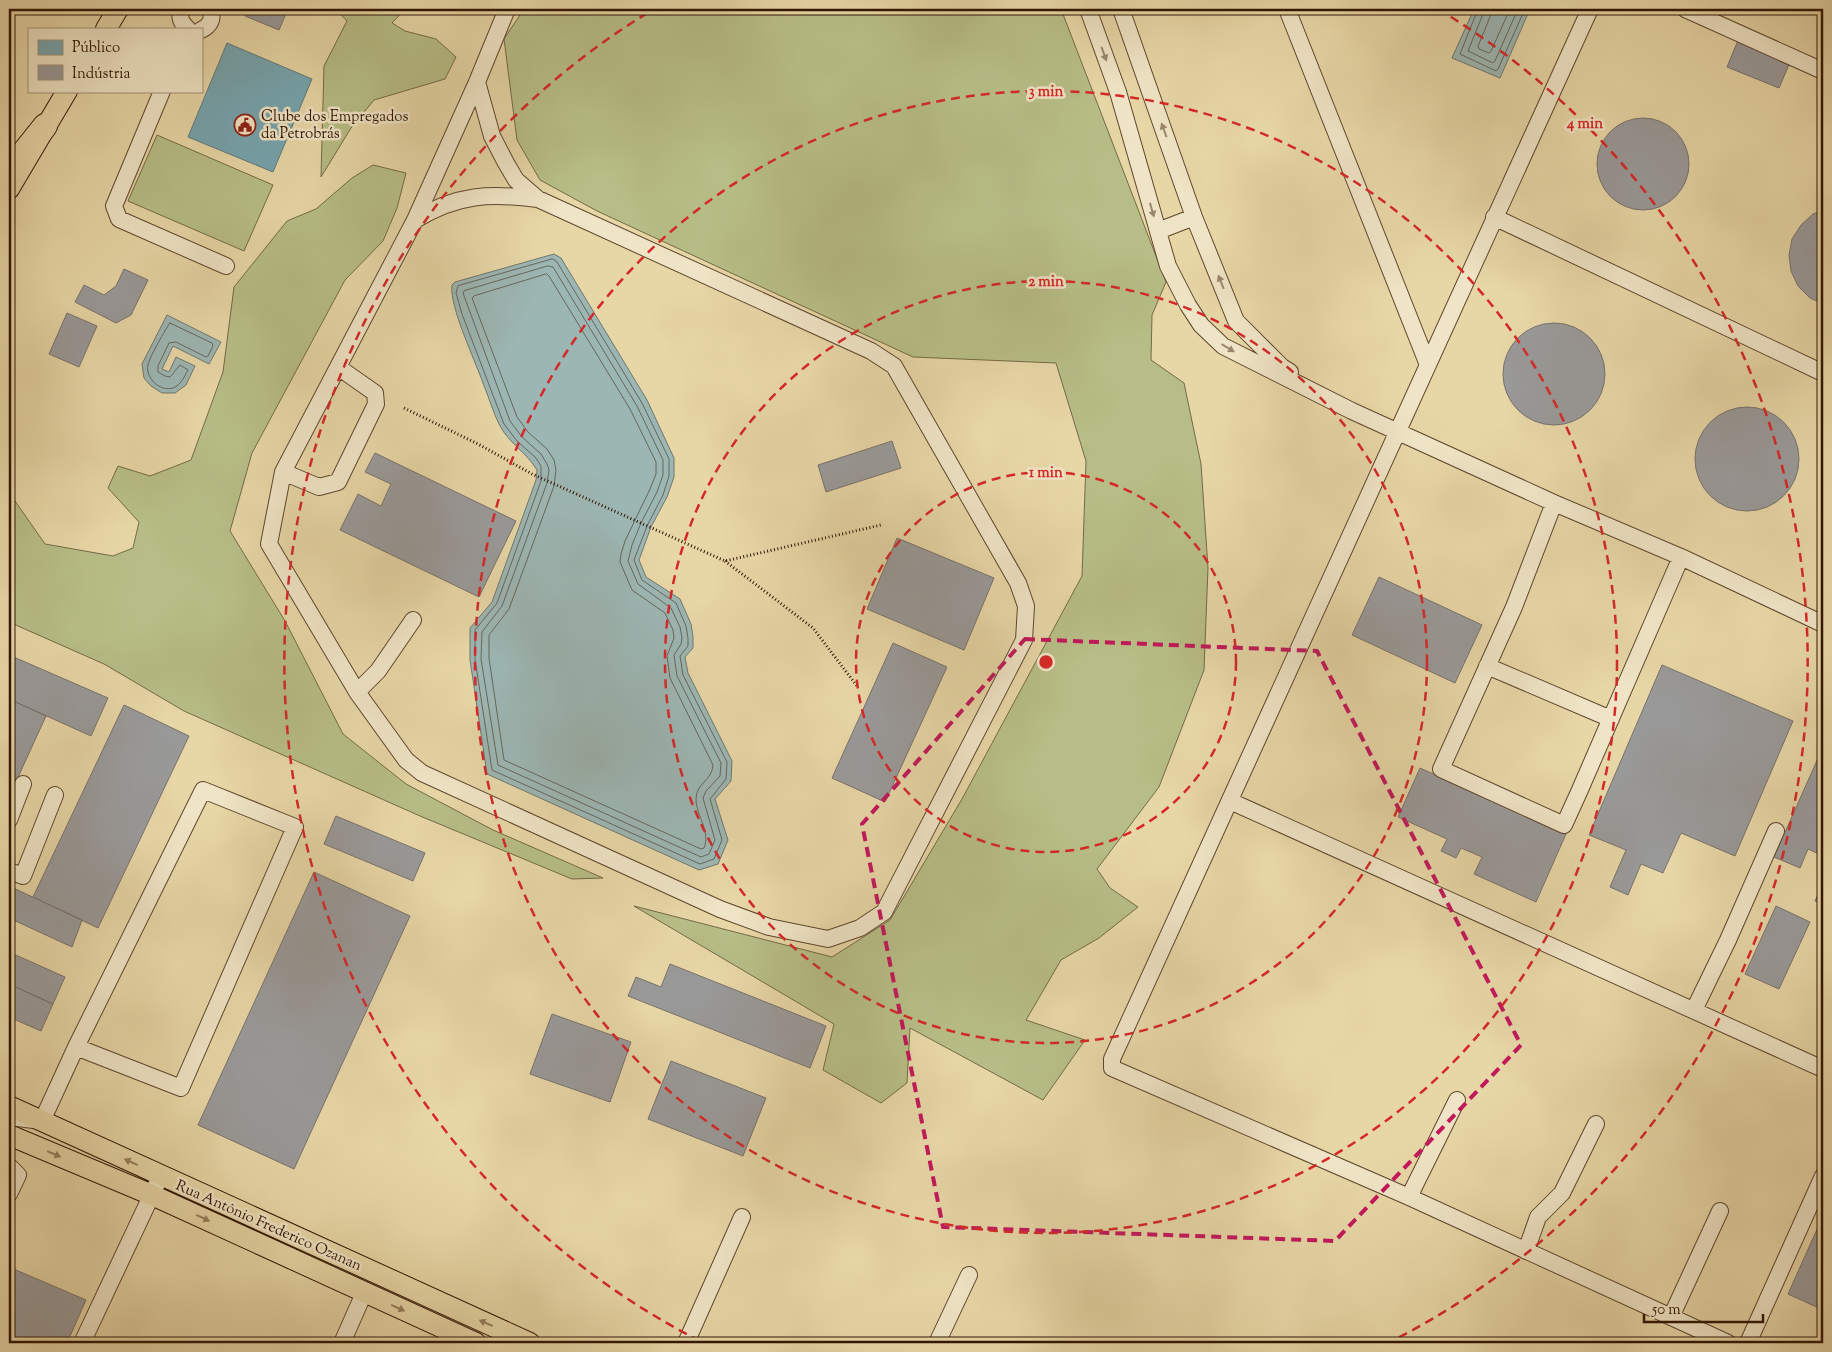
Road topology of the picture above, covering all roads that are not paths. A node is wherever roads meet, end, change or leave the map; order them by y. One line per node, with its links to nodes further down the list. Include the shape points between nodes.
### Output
1 (118, 9): 10 (main road)
2 (181, 9): 11 (lane, via 179,15)
3 (210, 9): 12 (lane, via 211,20)
4 (507, 9): 14 (lane)
5 (1088, 9): 24 (lane, one-way to 24, via 1118,92)
6 (1121, 9): 21 (lane, one-way to 6)
7 (1288, 9): 26 (lane)
8 (1590, 9): 22 (lane)
9 (1686, 9): 13 (lane)
10 (107, 28)
11 (187, 28)
12 (202, 29)
13 (1823, 71)
14 (478, 82): 20 (lane, via 492,136 516,180); 23 (lane)
15 (66, 92): 17 (main road)
16 (162, 92): 25 (lane, via 114,206 119,219)
17 (46, 126): 18 (highway); 19 (main road)
18 (9, 171)
19 (9, 190)
20 (538, 199): 23 (lane, via 504,195 474,197 433,209); 37 (lane, via 870,351 894,366 1018,583 1026,606 1024,640 884,912 860,928 828,938 769,927 720,909 422,773 406,760)
21 (1194, 217): 24 (lane); 29 (lane, one-way to 21, via 1282,367 1236,321)
22 (1494, 217): 26 (lane); 28 (lane)
23 (415, 220): 27 (lane)
24 (1158, 231): 29 (lane, one-way to 29, via 1168,266 1188,304 1201,325 1223,346)
25 (226, 266)
26 (1428, 365): 30 (lane)
27 (338, 367): 31 (lane); 31 (lane, via 375,394 376,404 338,482 319,487)
28 (1823, 373)
29 (1352, 411): 30 (lane)
30 (1398, 432): 32 (lane); 41 (lane)
31 (283, 472): 37 (lane, via 269,544)
32 (1554, 503): 33 (lane); 36 (lane, via 1514,607)
33 (1681, 558): 35 (lane); 38 (lane)
34 (413, 620): 37 (lane, via 378,671)
35 (1823, 624)
36 (1487, 666): 38 (lane); 38 (lane, via 1441,769 1564,825)
37 (357, 692)
38 (1611, 719)
39 (23, 784): 42 (lane)
40 (54, 795): 44 (lane, via 23,876)
41 (1230, 801): 45 (lane); 59 (lane, via 1112,1059 1112,1068)
42 (9, 820)
43 (1776, 831): 45 (lane)
44 (9, 871)
45 (1694, 1010): 47 (lane)
46 (76, 1047): 46 (lane, via 181,1088 295,827 203,790); 51 (lane)
47 (1823, 1068)
48 (1458, 1100): 59 (lane)
49 (9, 1106): 51 (main road, Rua Antônio Frederico Ozanan)
50 (9, 1117): 51 (lane)
51 (42, 1121): 55 (main road, Rua Antônio Frederico Ozanan, one-way to 51)
52 (1596, 1124): 62 (lane, via 1562,1193 1538,1217)
53 (9, 1135): 58 (main road, Rua Antônio Frederico Ozanan, one-way to 58)
54 (9, 1166): 57 (lane, via 18,1175)
55 (161, 1175): 58 (lane); 69 (main road, Rua Antônio Frederico Ozanan, one-way to 55)
56 (1823, 1176): 73 (lane)
57 (9, 1194)
58 (152, 1195): 64 (main road, Rua Antônio Frederico Ozanan, one-way to 64); 66 (lane)
59 (1410, 1197): 62 (lane)
60 (1720, 1211): 65 (lane)
61 (742, 1216): 70 (lane)
62 (1526, 1251): 65 (lane)
63 (969, 1275): 71 (lane)
64 (364, 1293): 67 (lane); 68 (main road, Rua Antônio Frederico Ozanan, one-way to 68)
65 (1671, 1317): 72 (lane)
66 (82, 1343)
67 (342, 1343)
68 (476, 1343)
69 (530, 1343)
70 (686, 1343)
71 (937, 1343)
72 (1728, 1343)
73 (1748, 1343)

